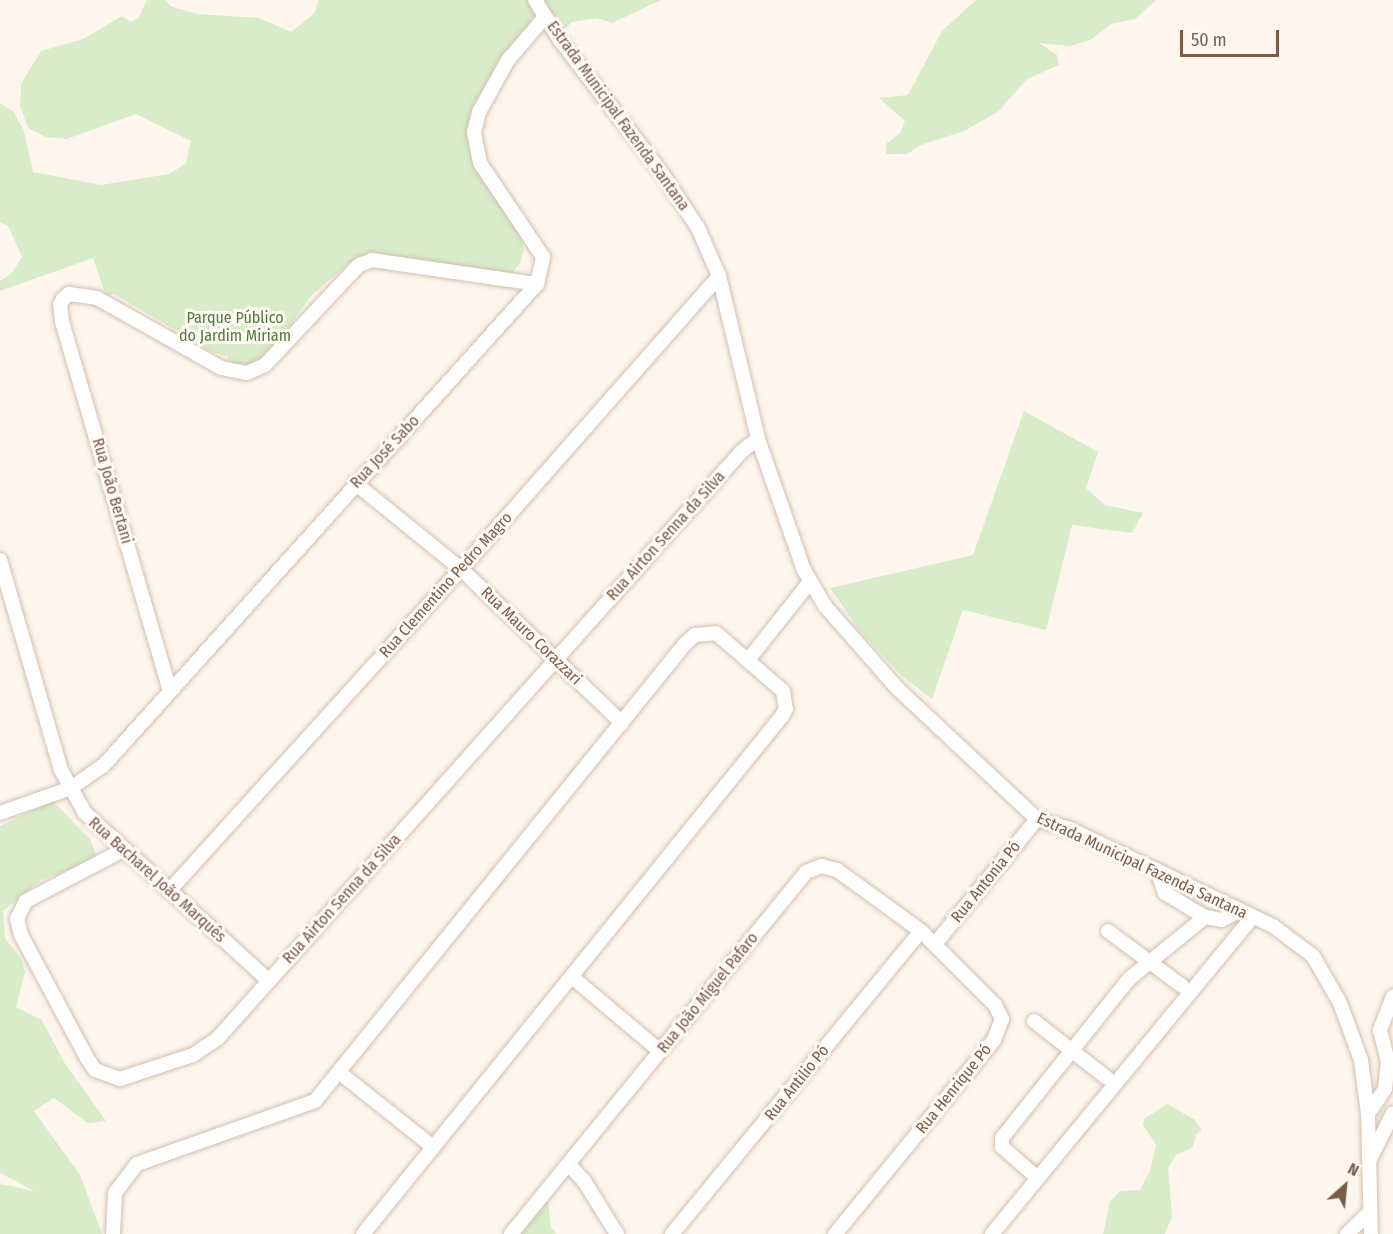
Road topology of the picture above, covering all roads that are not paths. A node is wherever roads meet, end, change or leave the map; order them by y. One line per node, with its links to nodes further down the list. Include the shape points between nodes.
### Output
1 (535, 0): 2 (street, Estrada Municipal Fazenda Santana)
2 (546, 17): 3 (street, Estrada Municipal Fazenda Santana, via 661,172 698,228); 4 (street, Rua José Sabo, via 508,60 479,112 474,132 480,163 543,257)
3 (719, 276): 5 (street, Estrada Municipal Fazenda Santana); 8 (street, Rua Clementino Pedro Magro)
4 (537, 284): 6 (street, Rua José Sabo); 13 (street, Rua João Bertani, via 372,260 359,265 265,365 248,373 220,368 97,298 69,294 60,305 62,321)
5 (758, 438): 9 (street, Estrada Municipal Fazenda Santana); 11 (street, Rua Airton Senna da Silva, via 742,451)
6 (356, 483): 8 (street, Rua Mauro Corazzari); 13 (street, Rua José Sabo)
7 (0, 560): 10 (street, Rua Bacharel João Marquês)
8 (461, 569): 11 (street, Rua Mauro Corazzari); 20 (street, Rua Clementino Pedro Magro)
9 (809, 583): 12 (street); 17 (street, Estrada Municipal Fazenda Santana, via 898,689)
10 (4, 587): 15 (street, Rua Bacharel João Marquês, via 61,770)
11 (556, 659): 14 (street, Rua Mauro Corazzari); 29 (street, Rua Airton Senna da Silva)
12 (749, 659): 14 (street, via 716,633 695,635); 28 (street, via 783,691 783,716)
13 (170, 691): 15 (street, Rua José Sabo, via 104,765)
14 (622, 723): 35 (street, via 478,896)
15 (71, 788): 16 (street, Rua José Sabo); 18 (street, Rua Bacharel João Marquês, via 85,813)
16 (0, 813)
17 (1037, 819): 19 (street, Estrada Municipal Fazenda Santana, via 1072,830); 26 (street, Rua Antonia Pó)
18 (123, 850): 20 (street, Rua Bacharel João Marquês); 29 (street, Rua Airton Senna da Silva, via 26,902 17,919 21,935 95,1070 120,1080 194,1055 218,1038)
19 (1157, 870): 21 (street, Estrada Municipal Fazenda Santana); 22 (street, via 1165,893)
20 (169, 891): 29 (street, Rua Bacharel João Marquês)
21 (1238, 911): 22 (street, via 1222,920); 23 (street, Estrada Municipal Fazenda Santana)
22 (1205, 917): 27 (street)
23 (1252, 918): 38 (street, Estrada Municipal Fazenda Santana, via 1295,940 1324,975 1354,1038); 50 (street)
24 (921, 931): 26 (street, Rua João Miguel Pafaro); 34 (street, Rua João Miguel Pafaro, via 837,870 813,868); 48 (street, Rua Antilio Pó)
25 (1108, 931): 27 (street)
26 (935, 944): 49 (street, Rua Henrique Pó, via 995,1005 1002,1028)
27 (1149, 960): 30 (street); 33 (street)
28 (572, 977): 34 (street); 39 (street)
29 (269, 981)
30 (1182, 986)
31 (1393, 996): 38 (street, via 1380,1030 1388,1062 1385,1089)
32 (1034, 1021): 33 (street)
33 (1070, 1050): 36 (street); 42 (street, via 1002,1138 1002,1147)
34 (660, 1051): 41 (street, Rua João Miguel Pafaro)
35 (340, 1073): 39 (street); 44 (street, via 315,1101 292,1113 136,1164 115,1193)
36 (1107, 1078)
37 (1393, 1113): 40 (street)
38 (1368, 1114): 40 (street, Estrada Municipal Fazenda Santana)
39 (433, 1147): 45 (street)
40 (1368, 1161): 43 (street, Estrada Municipal Fazenda Santana)
41 (569, 1165): 46 (street, Rua João Miguel Pafaro); 47 (street, via 584,1181)
42 (1032, 1173)
43 (1369, 1213): 51 (street); 52 (street, Estrada Municipal Fazenda Santana)
44 (113, 1234)
45 (363, 1234)
46 (511, 1234)
47 (617, 1234)
48 (672, 1234)
49 (835, 1234)
50 (992, 1234)
51 (1347, 1234)
52 (1371, 1234)

